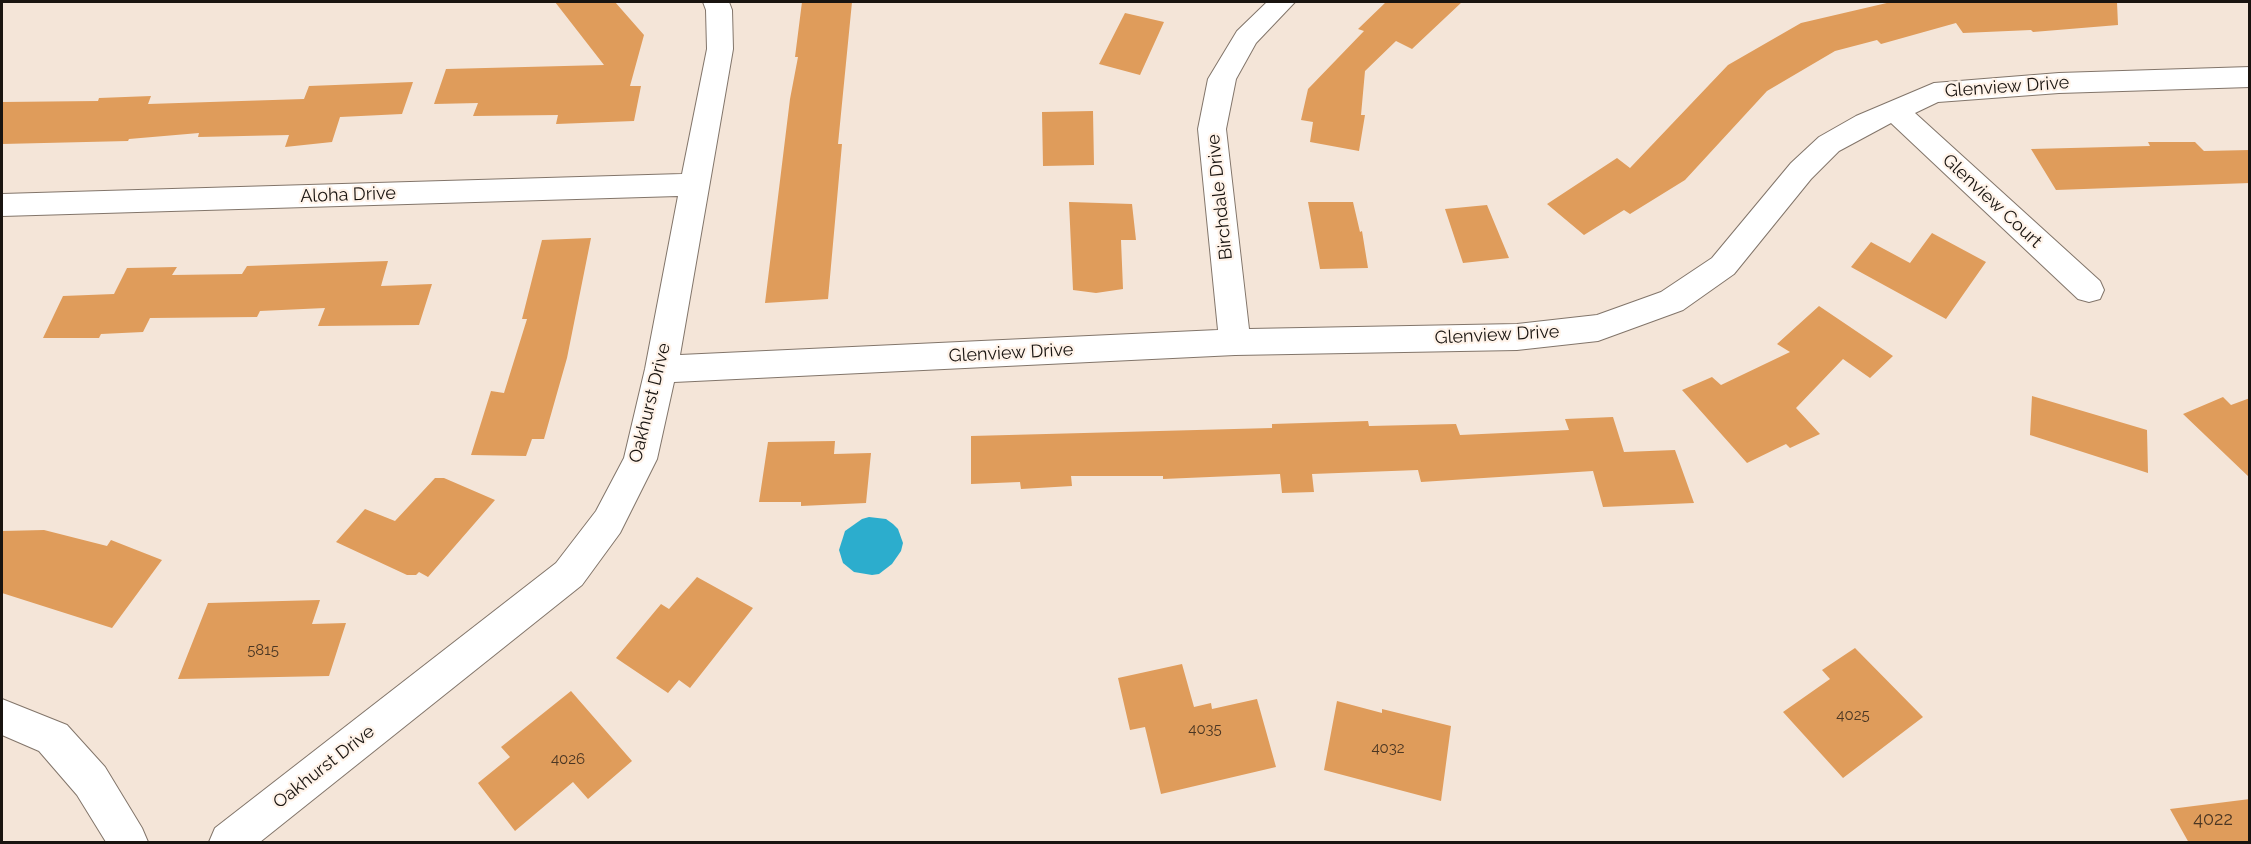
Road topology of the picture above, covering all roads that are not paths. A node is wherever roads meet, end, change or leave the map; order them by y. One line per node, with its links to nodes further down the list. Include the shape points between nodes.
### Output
1 (716, 2): 5 (street, Oakhurst Drive, via 720,48)
2 (1282, 2): 8 (street, Birchdale Drive, via 1246,38 1222,79 1212,129)
3 (2250, 77): 4 (street, Glenview Drive, via 1983,87 1934,93)
4 (1895, 111): 7 (street, Glenview Court); 8 (street, Glenview Drive, via 1829,144 1801,171 1723,266 1672,301 1598,328 1516,337)
5 (694, 185): 6 (street, Aloha Drive); 9 (street, Oakhurst Drive)
6 (2, 205)
7 (2089, 291)
8 (1235, 342): 9 (street, Glenview Drive)
9 (661, 369): 12 (street, Oakhurst Drive, via 640,459 608,522 569,574)
10 (2, 717): 11 (street, via 53,738 92,781)
11 (128, 843)
12 (229, 843)

